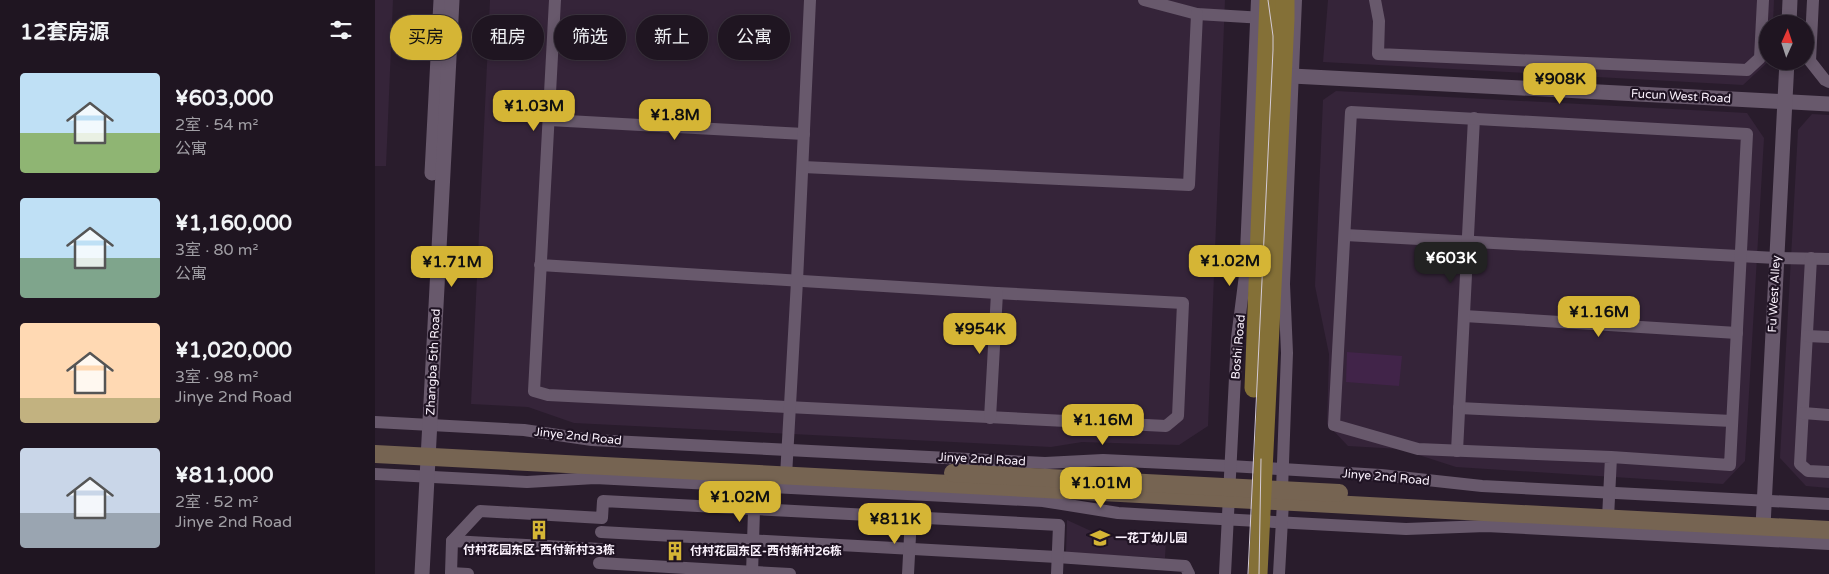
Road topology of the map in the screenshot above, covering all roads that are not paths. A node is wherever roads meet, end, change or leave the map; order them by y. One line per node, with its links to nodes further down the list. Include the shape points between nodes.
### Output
1 (441, 0): 45 (street, Zhangba 5th Road)
2 (451, 0): 45 (street, Zhangba 5th Road)
3 (555, 0): 22 (street)
4 (810, 0): 23 (street)
5 (1144, 0): 14 (street)
6 (1257, 0): 13 (street, Boshi Road)
7 (1285, 0): 53 (main road, Boshi Road)
8 (1295, 0): 17 (street)
9 (1375, 0): 10 (street, via 1379,21 1378,54 1747,70 1760,58)
10 (1763, 0)
11 (1790, 0): 15 (street)
12 (1813, 0): 18 (street, via 1810,61)
13 (1265, 12): 14 (street); 52 (street, Boshi Road, via 1245,275 1237,338); 53 (main road, Boshi Road)
14 (1197, 14): 24 (street, via 1189,185)
15 (1789, 15)
16 (1787, 70): 19 (street, Fu West Alley)
17 (1293, 76): 19 (street, Fucun West Road); 54 (street, via 1284,284 1287,353)
18 (1829, 82)
19 (1785, 102): 20 (street, Fucun West Road); 28 (street, Fu West Alley)
20 (1829, 104)
21 (1474, 118): 25 (street, via 1351,112); 26 (street); 27 (street, via 1747,134)
22 (549, 120): 23 (street); 31 (street)
23 (804, 134): 24 (street)
24 (803, 167): 32 (street)
25 (1345, 235): 26 (street); 48 (street, via 1334,425 1418,449)
26 (1467, 242): 27 (street); 34 (street)
27 (1741, 256): 28 (street); 35 (street)
28 (1776, 258): 29 (street); 65 (street, Fu West Alley)
29 (1811, 258): 30 (street); 36 (street)
30 (1829, 259)
31 (541, 265): 32 (street); 38 (street, via 534,390 548,395)
32 (797, 281): 33 (street); 38 (street)
33 (997, 293): 42 (street); 42 (street, via 1183,303 1178,416 1166,426)
34 (1464, 316): 35 (street); 39 (street)
35 (1737, 333): 43 (street)
36 (1807, 336): 37 (street); 40 (street)
37 (1829, 337)
38 (789, 408): 42 (street); 51 (street)
39 (1459, 408): 43 (street); 48 (street)
40 (1803, 413): 41 (street); 55 (street, via 1800,464 1808,471)
41 (1829, 414)
42 (990, 418)
43 (1732, 421): 50 (street, via 1730,464)
44 (375, 422): 45 (street, Jinye 2nd Road)
45 (425, 424): 47 (street, Zhangba 5th Road); 51 (street, Jinye 2nd Road, via 525,430)
46 (375, 442): 47 (main road, Jinye 2nd Road)
47 (423, 451): 49 (main road, Jinye 2nd Road); 51 (main road, Jinye 2nd Road); 57 (street, Zhangba 5th Road); 58 (main road, Jinye 2nd Road)
48 (1457, 451): 50 (street)
49 (375, 454)
50 (1611, 457): 63 (street)
51 (787, 463): 52 (street, Jinye 2nd Road, via 1103,460); 58 (main road, Jinye 2nd Road); 59 (main road, Jinye 2nd Road)
52 (1231, 466): 53 (street, Jinye 2nd Road); 59 (street, Boshi Road)
53 (1257, 468): 54 (street, Jinye 2nd Road); 60 (main road, Boshi Road)
54 (1282, 469): 61 (street); 63 (street, Jinye 2nd Road, via 1482,486)
55 (1829, 472)
56 (375, 474): 57 (street, Jinye 2nd Road)
57 (422, 477): 58 (street, Jinye 2nd Road, via 527,482 595,478); 82 (street, Zhangba 5th Road); 83 (street, Zhangba 5th Road)
58 (755, 480): 64 (street); 69 (street, Jinye 2nd Road, via 1043,501 1118,513)
59 (1229, 493): 60 (main road, Jinye 2nd Road); 69 (street, Boshi Road)
60 (1256, 495): 61 (main road, Jinye 2nd Road); 70 (main road, Boshi Road)
61 (1282, 496): 63 (main road, Jinye 2nd Road); 71 (street)
62 (1829, 504): 65 (street, Jinye 2nd Road)
63 (1609, 506): 65 (main road, Jinye 2nd Road)
64 (754, 509): 66 (street); 67 (street, via 603,501); 75 (street)
65 (1763, 514): 68 (main road, Jinye 2nd Road); 72 (main road, Jinye 2nd Road)
66 (911, 517): 78 (street); 79 (street, via 1059,525)
67 (602, 518): 73 (street); 74 (street, via 480,511)
68 (1829, 518)
69 (1228, 519): 70 (street, Jinye 2nd Road); 90 (street, Boshi Road)
70 (1254, 520): 71 (street, Jinye 2nd Road); 91 (main road, Boshi Road); 92 (main road, Boshi Road)
71 (1281, 522): 76 (street, Jinye 2nd Road, via 1406,528 1487,526); 93 (street)
72 (1829, 530)
73 (601, 532): 75 (street); 77 (street)
74 (452, 541): 77 (street); 84 (street)
75 (753, 541): 78 (street); 81 (street)
76 (1829, 544)
77 (600, 549): 80 (street)
78 (909, 549): 79 (street); 87 (street)
79 (1057, 557): 88 (street); 89 (street, via 1185,566)
80 (599, 569): 81 (street)
81 (752, 573): 86 (street)
82 (412, 574)
83 (422, 574)
84 (451, 574): 85 (street)
85 (468, 574)
86 (790, 574)
87 (908, 574)
88 (1057, 574)
89 (1189, 574)
90 (1225, 574)
91 (1245, 574)
92 (1258, 574)
93 (1279, 574)

